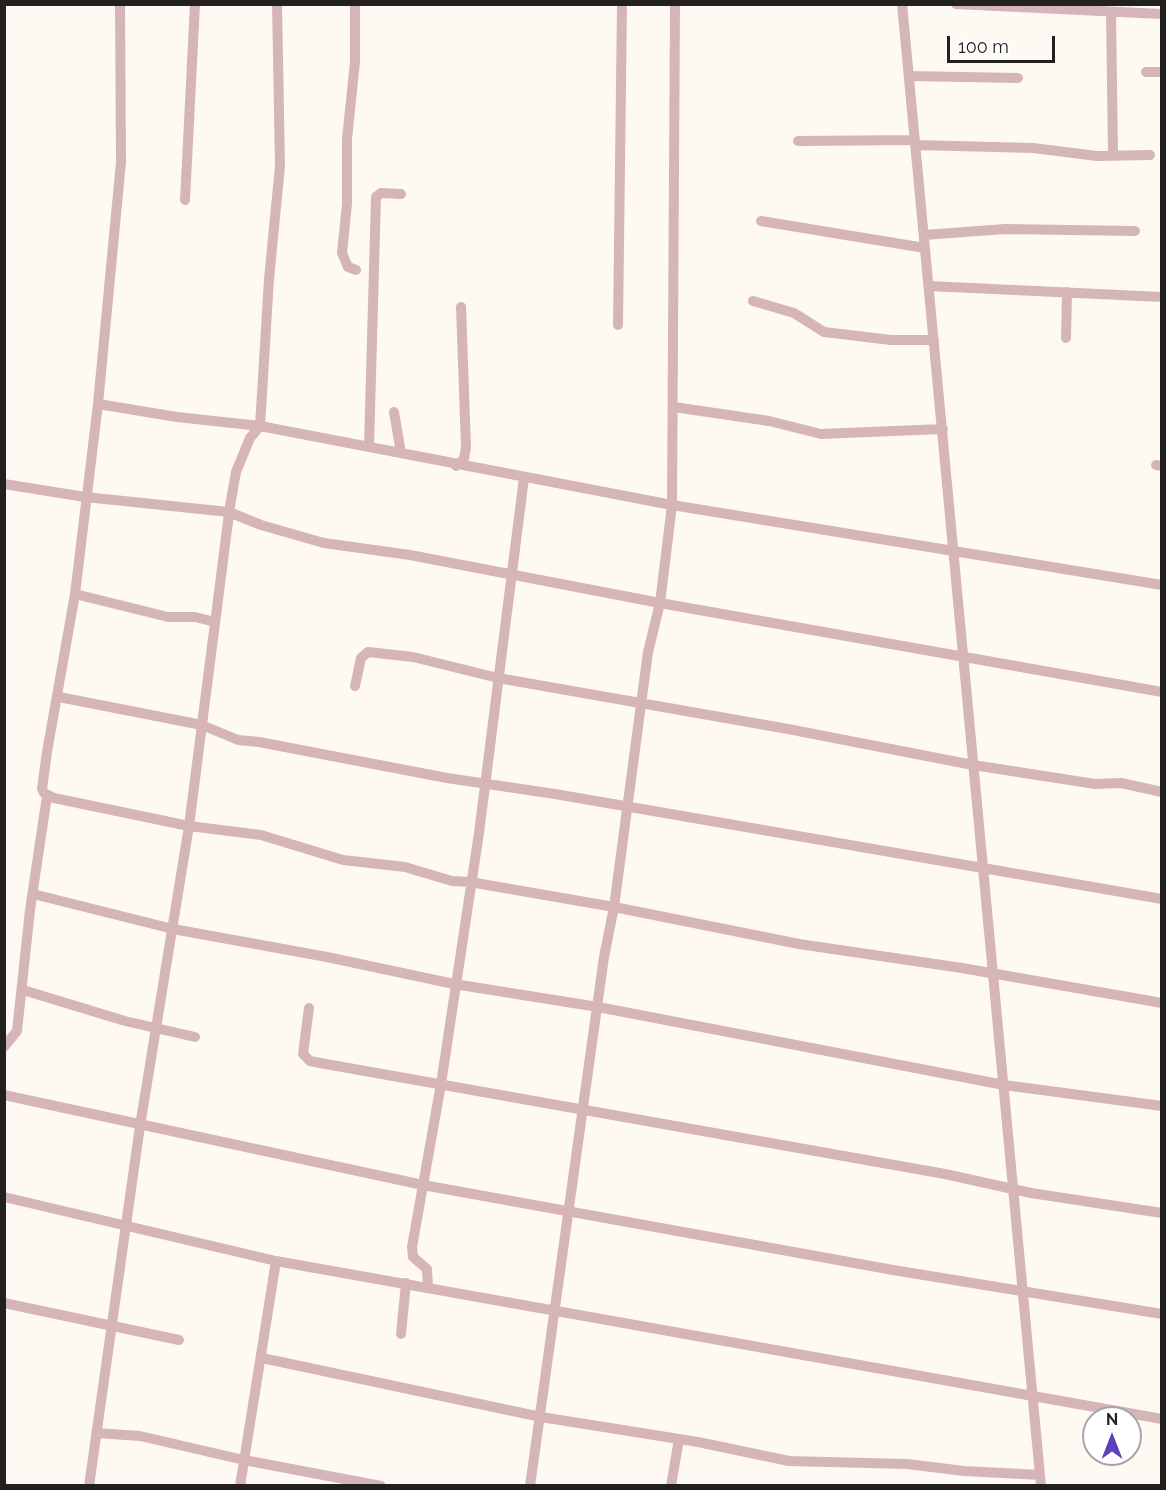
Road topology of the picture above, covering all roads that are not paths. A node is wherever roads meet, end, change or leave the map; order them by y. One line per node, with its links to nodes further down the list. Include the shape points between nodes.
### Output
1 (120, 4): 34 (street, via 121,162)
2 (195, 4): 20 (street)
3 (278, 4): 37 (street, via 280,166)
4 (355, 4): 25 (street, via 355,62 342,253 348,267)
5 (622, 4): 31 (street)
6 (675, 4): 35 (street)
7 (902, 4): 13 (street)
8 (956, 4): 9 (street)
9 (1112, 12): 10 (street); 17 (street)
10 (1161, 14)
11 (1146, 72): 12 (street)
12 (1161, 72)
13 (909, 76): 14 (street); 16 (street)
14 (1018, 78)
15 (798, 141): 16 (street)
16 (915, 142): 17 (street); 23 (street)
17 (1113, 154): 18 (street)
18 (1150, 155)
19 (401, 194): 39 (street, via 381,193 376,197)
20 (184, 200)
21 (761, 222): 24 (street)
22 (1135, 231): 23 (street, via 1005,230)
23 (924, 235): 24 (street)
24 (925, 248): 26 (street)
25 (356, 270)
26 (929, 286): 27 (street); 33 (street)
27 (1068, 292): 28 (street); 32 (street)
28 (1161, 297)
29 (753, 301): 33 (street, via 794,313 824,332 891,340)
30 (461, 307): 41 (street, via 466,447 464,459)
31 (618, 326)
32 (1066, 338)
33 (934, 340): 38 (street)
34 (98, 404): 37 (street); 44 (street)
35 (674, 407): 38 (street, via 769,421 821,434); 45 (street)
36 (394, 412): 40 (street)
37 (260, 426): 39 (street); 46 (street, via 250,438 236,472)
38 (943, 429): 47 (street)
39 (369, 447): 40 (street)
40 (401, 453): 41 (street)
41 (456, 466): 42 (street)
42 (524, 478): 45 (street); 48 (street)
43 (4, 484): 44 (street)
44 (85, 497): 46 (street); 50 (street)
45 (672, 505): 47 (street); 51 (street)
46 (229, 512): 48 (street, via 324,543); 52 (street)
47 (954, 551): 49 (street); 53 (street)
48 (512, 574): 51 (street); 54 (street)
49 (1161, 585)
50 (75, 594): 52 (street, via 168,617); 57 (street)
51 (660, 603): 53 (street); 58 (street, via 650,644)
52 (215, 622): 59 (street)
53 (963, 655): 56 (street); 60 (street)
54 (498, 678): 55 (street, via 413,657 368,652 361,658); 58 (street); 61 (street)
55 (355, 686)
56 (1161, 692)
57 (59, 697): 59 (street); 63 (street, via 42,789)
58 (643, 705): 60 (street); 64 (street)
59 (202, 725): 61 (street, via 238,740); 65 (street)
60 (973, 765): 62 (street, via 1095,784 1121,783); 66 (street)
61 (483, 783): 64 (street); 67 (street)
62 (1161, 792)
63 (47, 796): 65 (street); 68 (street)
64 (628, 808): 66 (street); 70 (street)
65 (189, 826): 67 (street, via 261,835 343,860 405,867 432,877); 71 (street)
66 (983, 867): 69 (street); 72 (street)
67 (470, 882): 70 (street); 73 (street)
68 (33, 894): 71 (street); 74 (street)
69 (1161, 899)
70 (614, 907): 72 (street, via 799,944); 76 (street)
71 (173, 929): 73 (street); 78 (street)
72 (994, 974): 75 (street); 82 (street)
73 (454, 984): 76 (street); 81 (street)
74 (23, 990): 78 (street); 80 (street, via 17,1031)
75 (1161, 1003)
76 (598, 1007): 82 (street); 85 (street)
77 (309, 1008): 81 (street, via 303,1054 310,1061)
78 (156, 1029): 79 (street); 86 (street)
79 (195, 1037)
80 (4, 1047)
81 (441, 1084): 85 (street); 87 (street)
82 (1004, 1085): 84 (street); 88 (street)
83 (4, 1095): 86 (street)
84 (1161, 1106)
85 (584, 1110): 88 (street); 90 (street)
86 (140, 1126): 87 (street); 92 (street)
87 (423, 1185): 90 (street); 95 (street, via 412,1247 413,1257 427,1269)
88 (1012, 1189): 91 (street); 96 (street)
89 (4, 1197): 92 (street)
90 (570, 1211): 96 (street); 98 (street)
91 (1161, 1213)
92 (126, 1224): 93 (street); 100 (street)
93 (276, 1261): 94 (street); 103 (street)
94 (406, 1283): 95 (street); 101 (street)
95 (428, 1287): 98 (street)
96 (1024, 1293): 99 (street); 104 (street)
97 (4, 1303): 100 (street)
98 (556, 1312): 104 (street); 105 (street)
99 (1161, 1314)
100 (112, 1325): 102 (street); 107 (street)
101 (400, 1334)
102 (178, 1340)
103 (262, 1358): 105 (street); 109 (street)
104 (1034, 1396): 106 (street); 110 (street)
105 (541, 1417): 108 (street); 114 (street)
106 (1161, 1419)
107 (96, 1433): 109 (street, via 140,1436); 111 (street)
108 (680, 1438): 110 (street, via 789,1461 897,1464); 115 (street)
109 (244, 1460): 112 (street); 113 (street)
110 (1040, 1480)
111 (89, 1485)
112 (240, 1485)
113 (381, 1485)
114 (530, 1485)
115 (671, 1485)

